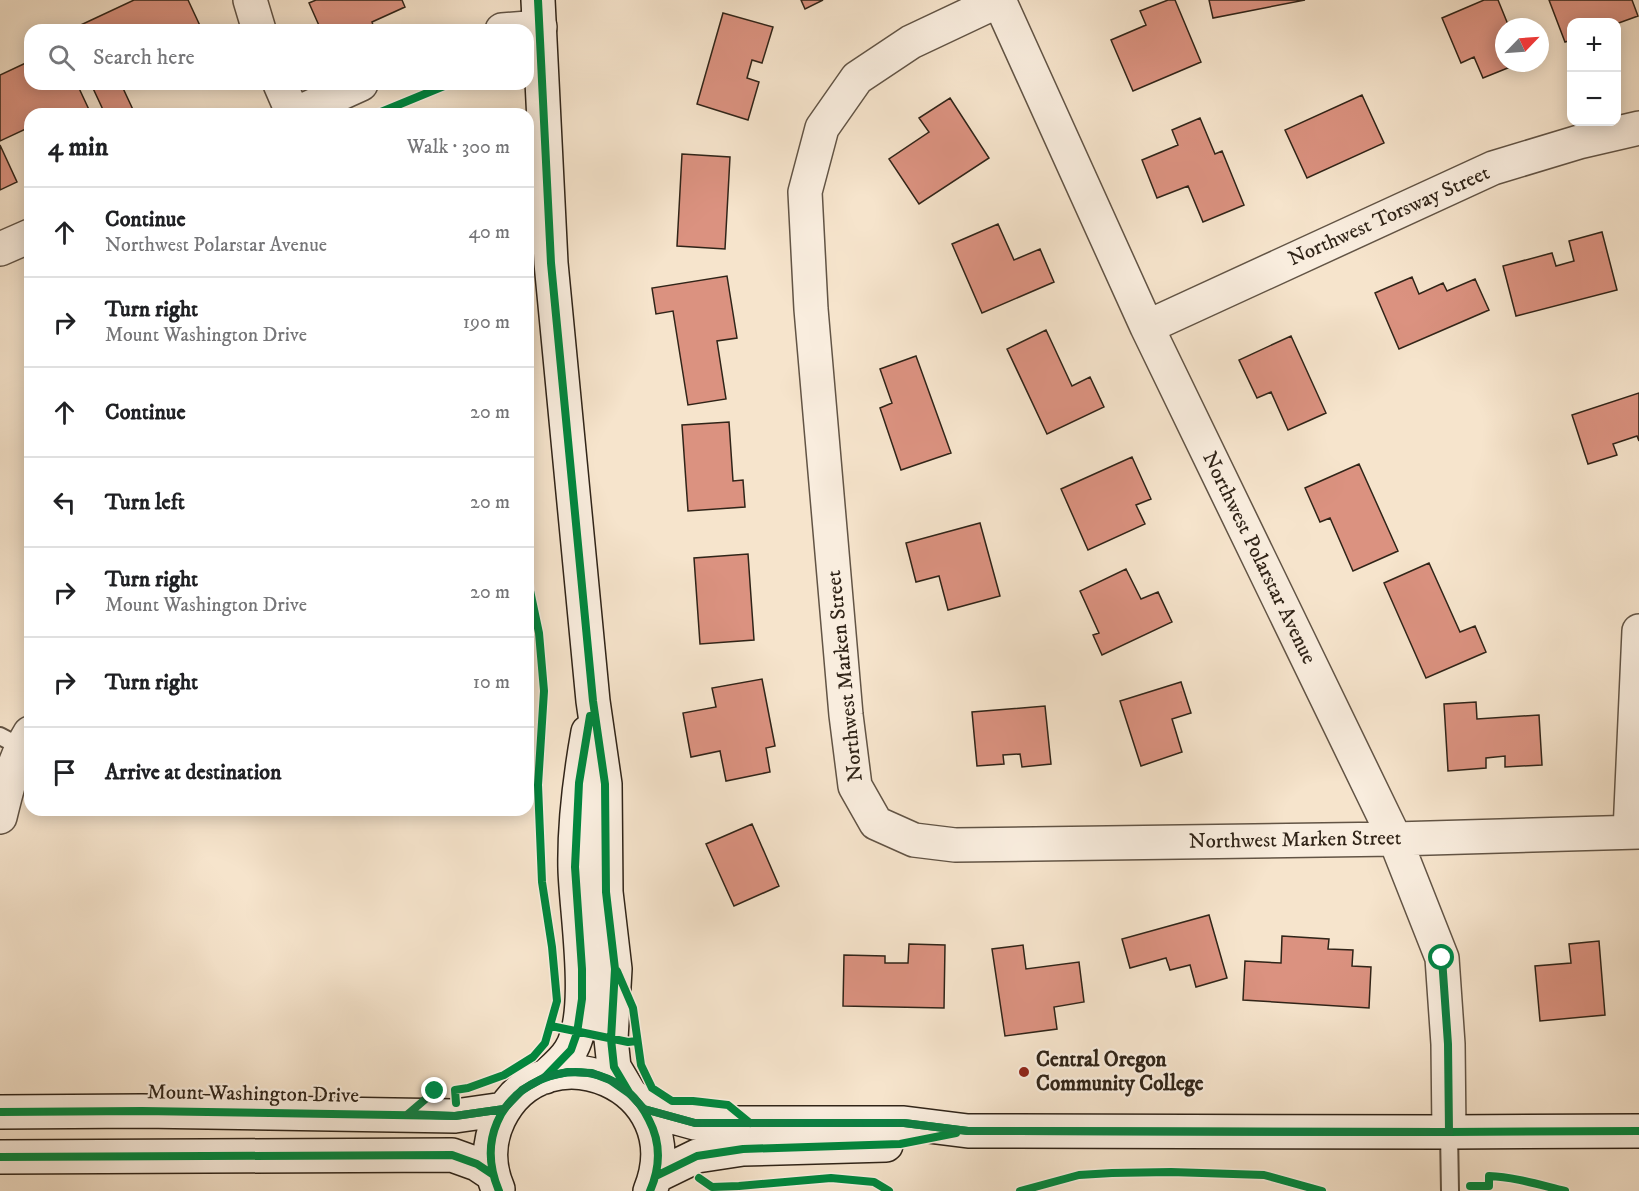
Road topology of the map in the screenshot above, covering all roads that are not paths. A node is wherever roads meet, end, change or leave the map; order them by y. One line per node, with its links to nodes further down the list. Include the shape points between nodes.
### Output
1 (250, 0): 4 (street)
2 (999, 0): 13 (street, Northwest Polarstar Avenue); 19 (street, Northwest Marken Street, via 911,42 857,78 822,128 805,192 813,333 855,786 876,823 914,840 955,845)
3 (539, 13): 5 (street); 15 (street, via 551,263)
4 (257, 24)
5 (515, 24)
6 (283, 90): 8 (street)
7 (348, 90): 9 (street)
8 (291, 108)
9 (307, 108)
10 (1639, 128): 13 (street, Northwest Torsway Street, via 1493,168)
11 (24, 239): 12 (street)
12 (0, 249)
13 (1147, 327): 19 (street, Northwest Polarstar Avenue)
14 (1639, 631): 18 (street)
15 (593, 701): 20 (street, via 579,783 575,867 582,999 571,1050); 21 (street, via 604,784 606,892 615,969 611,1039 614,1068)
16 (17, 739): 17 (street)
17 (0, 817)
18 (1634, 832): 19 (street, Northwest Marken Street)
19 (1395, 838): 26 (street, Northwest Polarstar Avenue, via 1442,958)
20 (545, 1077): 21 (street, via 568,1072 592,1073 610,1080); 22 (street, via 522,1090)
21 (637, 1101): 24 (street, via 695,1123 904,1123); 29 (street, via 654,1129 658,1152)
22 (504, 1109): 23 (street, Mount Washington Drive, via 455,1116); 28 (street, via 494,1129 490,1151)
23 (0, 1112)
24 (968, 1131): 26 (street); 29 (street, via 900,1144 743,1149 697,1156)
25 (1639, 1131): 26 (street)
26 (1449, 1132): 30 (lane)
27 (0, 1157): 28 (street, via 452,1155 477,1164)
28 (495, 1183)
29 (653, 1184)
30 (1450, 1191)

